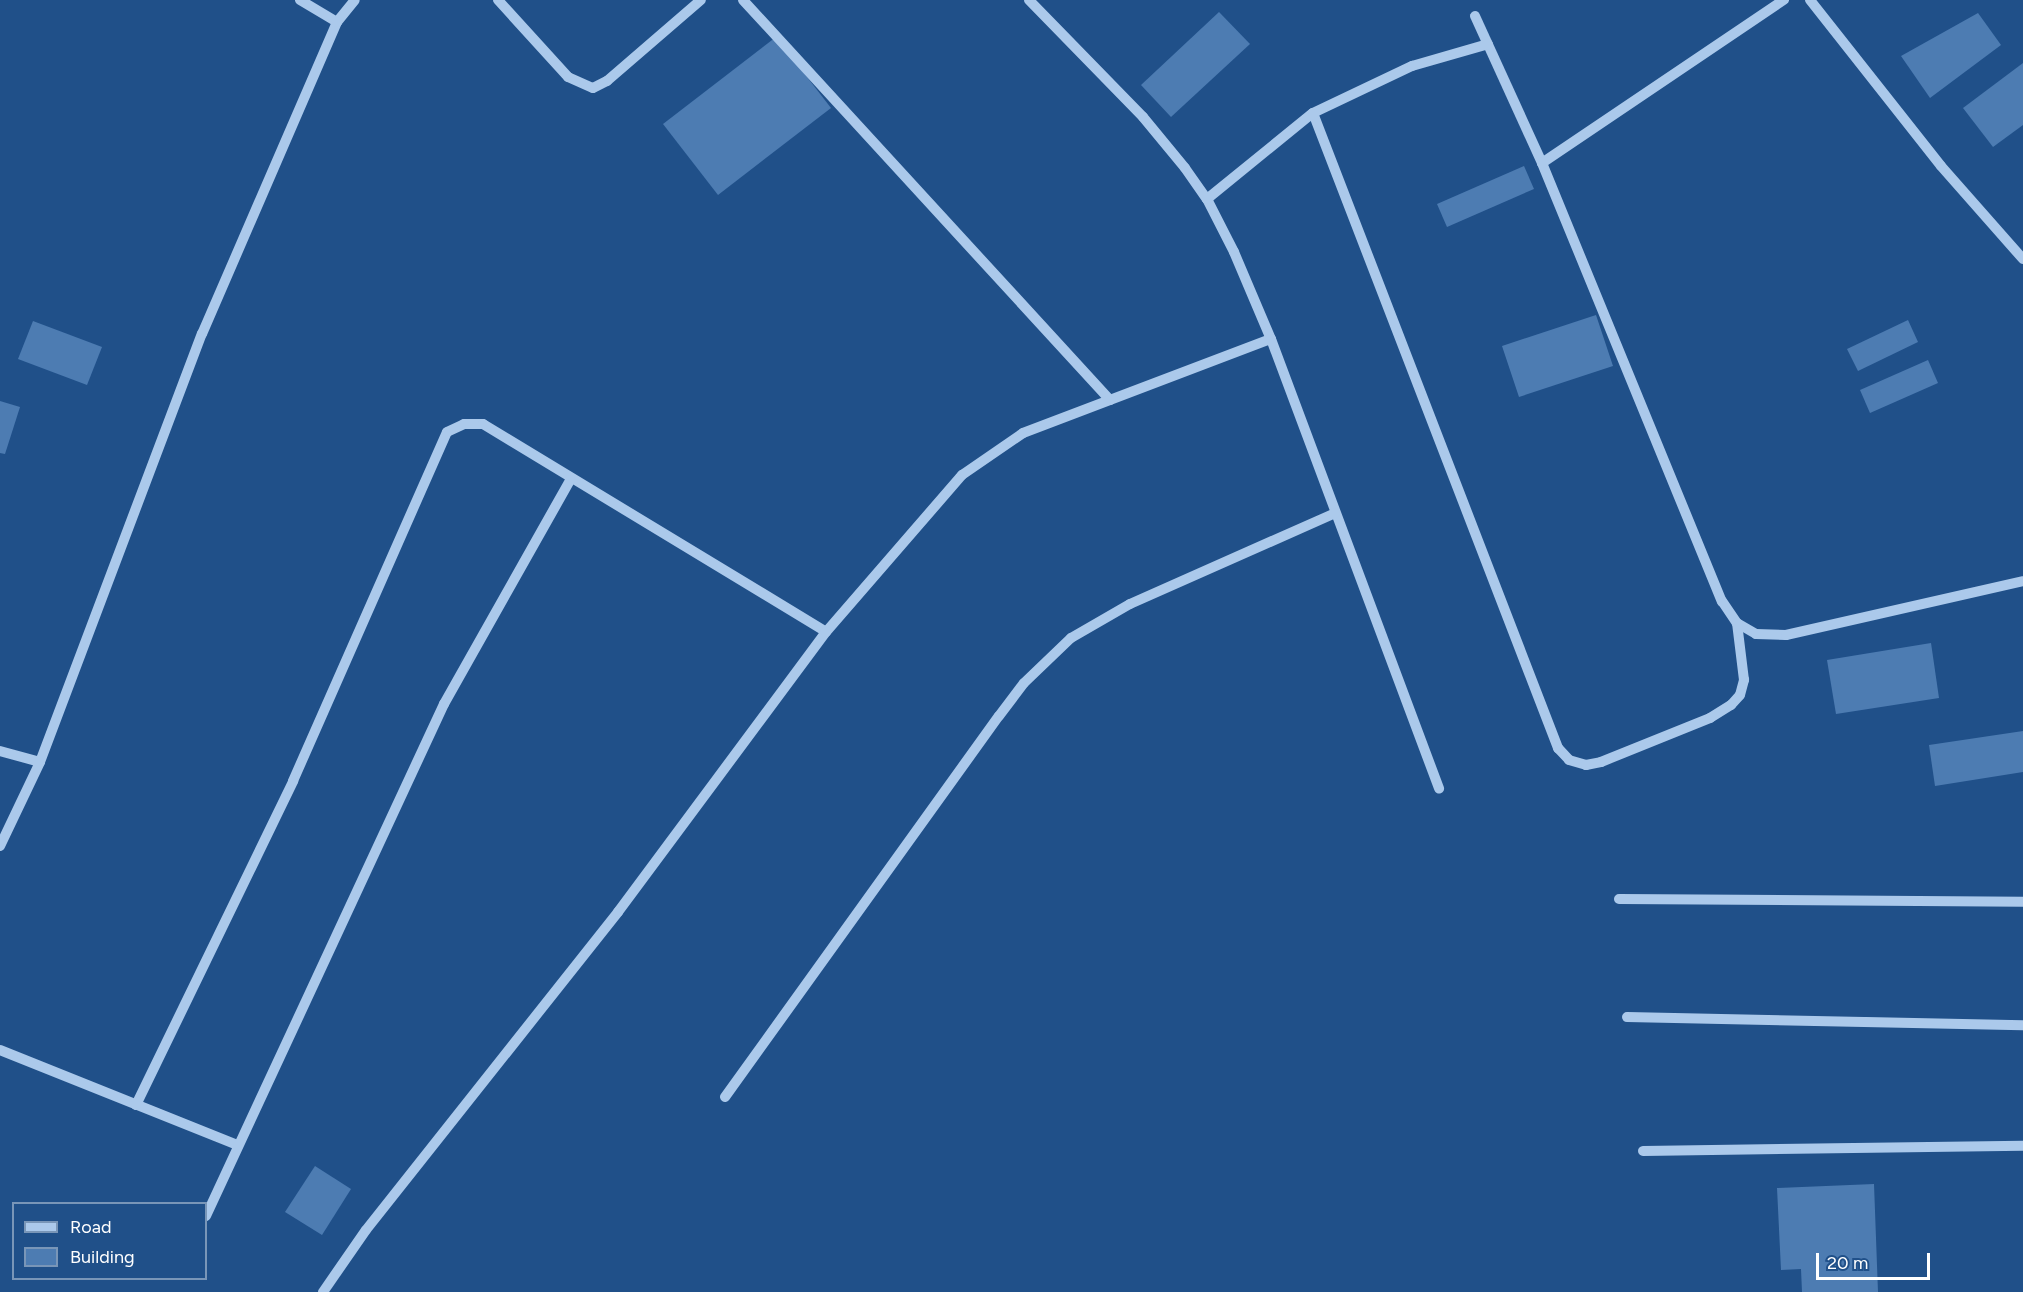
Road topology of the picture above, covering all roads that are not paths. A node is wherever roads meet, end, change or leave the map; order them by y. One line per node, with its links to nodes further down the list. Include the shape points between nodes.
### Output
1 (300, 0): 10 (street)
2 (355, 0): 10 (street)
3 (498, 0): 4 (street, via 568,77 593,88 607,81)
4 (701, 0)
5 (743, 0): 17 (street)
6 (1029, 0): 14 (street, via 1143,117)
7 (1784, 0): 13 (street)
8 (1810, 0): 15 (street, via 1941,166)
9 (1475, 16): 11 (street)
10 (337, 22): 24 (street, via 202,334)
11 (1488, 44): 12 (street, via 1412,66); 13 (street)
12 (1313, 113): 14 (street); 21 (street, via 1558,748 1569,760 1586,765 1600,762 1710,718 1731,705 1740,695 1744,680)
13 (1542, 164): 21 (street, via 1722,601)
14 (1207, 200): 16 (street)
15 (2023, 259)
16 (1271, 339): 17 (street); 19 (street)
17 (1110, 400): 22 (street, via 1023,433 962,475)
18 (570, 480): 22 (street); 33 (street, via 483,424 464,424 447,432 293,781); 34 (street, via 444,704)
19 (1335, 513): 25 (street); 32 (street, via 1130,604 1071,638 1024,683 999,716)
20 (2023, 581): 21 (street, via 1786,635 1756,634)
21 (1737, 623)
22 (826, 632): 38 (street, via 618,912 366,1230)
23 (0, 751): 24 (street)
24 (40, 762): 26 (street)
25 (1439, 789)
26 (0, 846)
27 (1619, 899): 28 (street)
28 (2023, 902)
29 (1627, 1017): 30 (street)
30 (2023, 1024)
31 (0, 1050): 33 (street)
32 (725, 1097)
33 (136, 1105): 34 (street)
34 (238, 1145): 37 (street)
35 (2023, 1146): 36 (street)
36 (1643, 1151)
37 (207, 1214)
38 (323, 1292)

